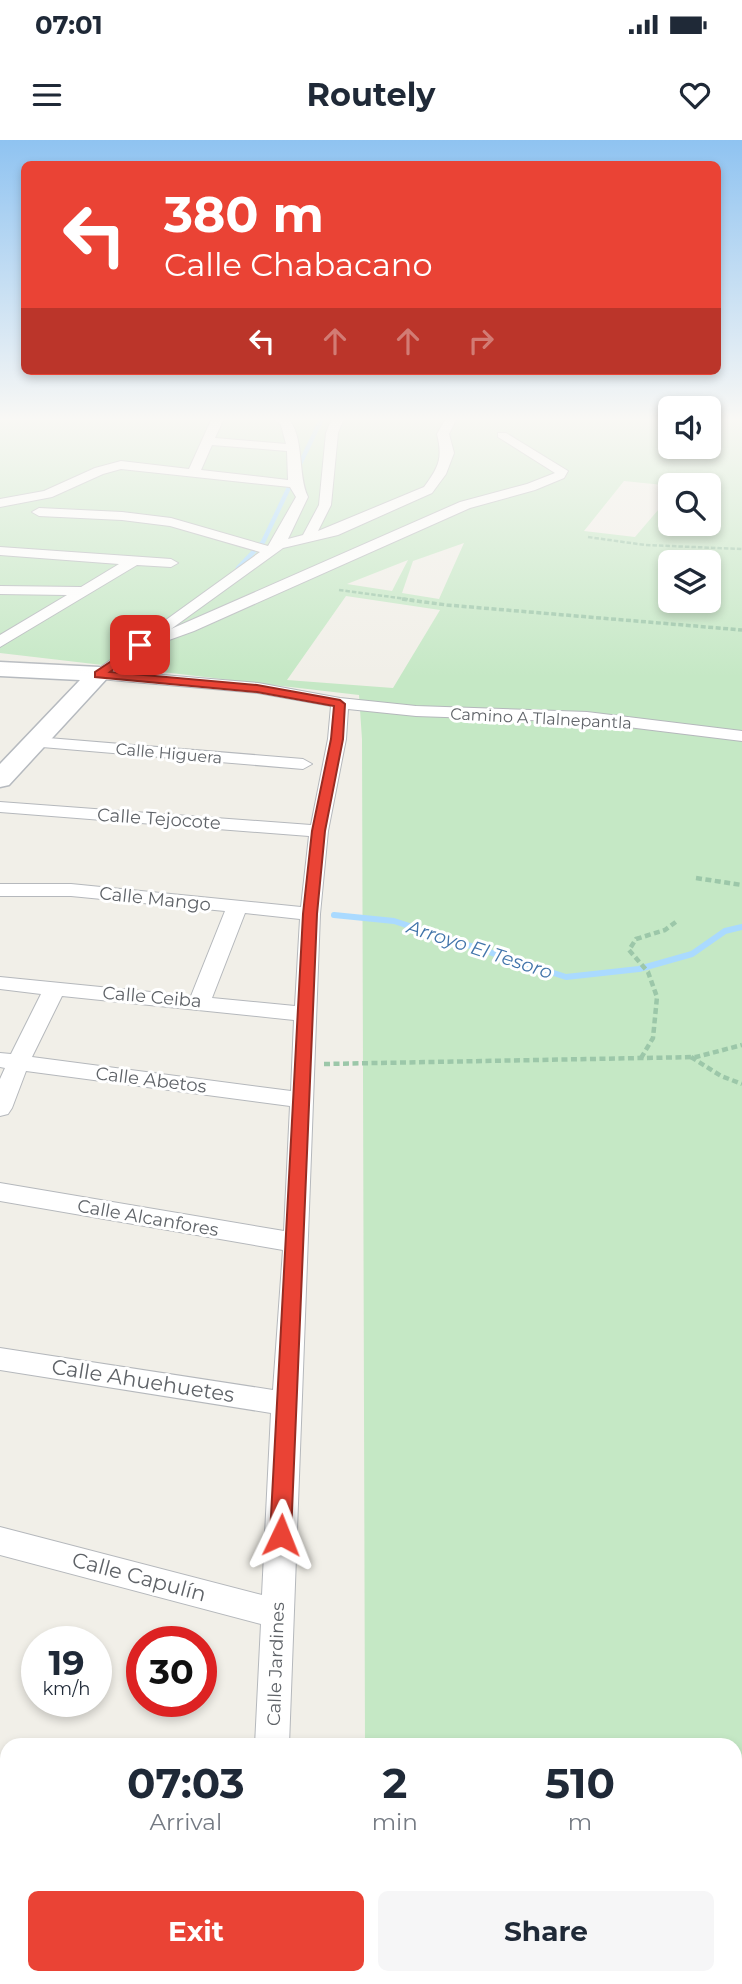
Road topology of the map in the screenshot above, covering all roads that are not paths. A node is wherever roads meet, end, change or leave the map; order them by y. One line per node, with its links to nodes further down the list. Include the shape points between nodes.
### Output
1 (298, 504): 7 (street)
2 (326, 504): 6 (street)
3 (396, 504): 6 (street)
4 (468, 504): 14 (street, via 189,628)
5 (39, 512): 7 (street, via 171,522)
6 (308, 538): 7 (street)
7 (274, 548): 14 (street)
8 (0, 551): 9 (street)
9 (135, 560): 10 (street); 12 (street)
10 (171, 563)
11 (0, 590): 12 (street)
12 (83, 591): 13 (street)
13 (0, 642)
14 (140, 645): 16 (street)
15 (0, 669): 16 (street)
16 (99, 674): 17 (street, Camino A Tlalnepantla, via 257,688); 19 (street)
17 (340, 704): 18 (street, Camino A Tlalnepantla, via 587,717); 23 (street, Calle Jardines)
18 (742, 736)
19 (36, 742): 20 (street, Calle Higuera); 21 (street)
20 (303, 764)
21 (0, 779)
22 (0, 807): 23 (street, Calle Tejocote)
23 (319, 831): 26 (street, Calle Jardines)
24 (0, 890): 25 (street, Calle Mango, via 71,890)
25 (237, 907): 26 (street, Calle Mango); 29 (street)
26 (310, 914): 30 (street, Calle Jardines)
27 (0, 983): 28 (street, Calle Ceiba)
28 (55, 988): 29 (street, Calle Ceiba); 31 (street)
29 (200, 1001): 30 (street, Calle Ceiba)
30 (304, 1014): 32 (street, Calle Jardines)
31 (9, 1061): 32 (street, Calle Abetos); 33 (street)
32 (301, 1100): 35 (street, Calle Jardines)
33 (0, 1108)
34 (0, 1192): 35 (street, Calle Alcanfores)
35 (296, 1243): 37 (street, Calle Jardines)
36 (0, 1359): 37 (street, Calle Ahuehuetes)
37 (285, 1404): 39 (street, Calle Jardines)
38 (0, 1541): 39 (street, Calle Capulín)
39 (278, 1614): 40 (street, Calle Jardines)
40 (272, 1738)

